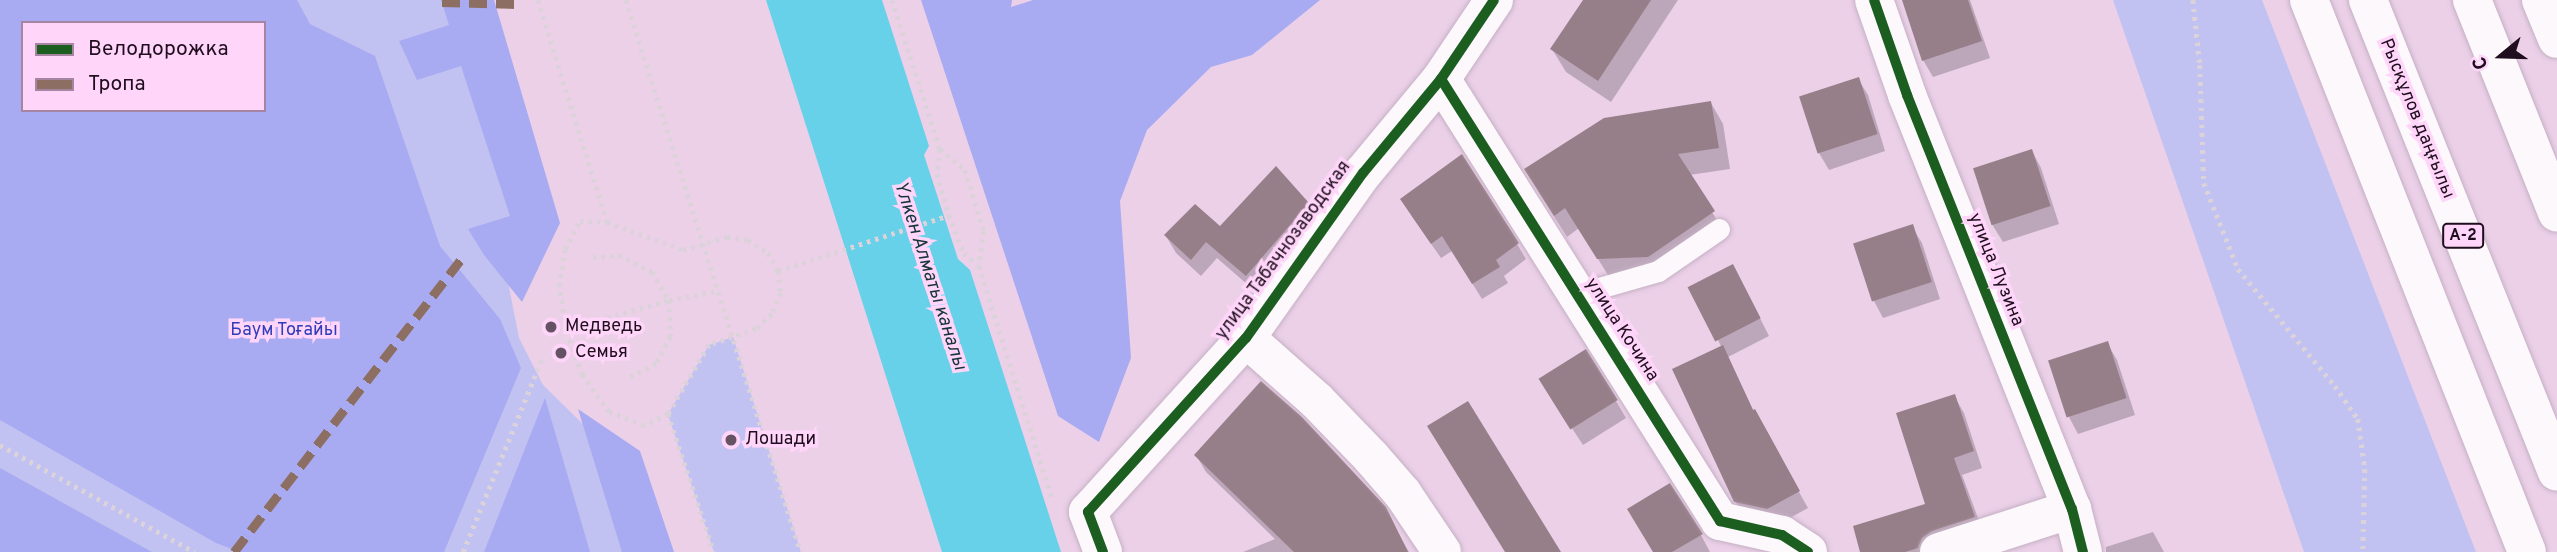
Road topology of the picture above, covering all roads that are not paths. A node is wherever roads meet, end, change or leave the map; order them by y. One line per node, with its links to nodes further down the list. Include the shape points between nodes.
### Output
1 (1494, 0): 8 (street, улица Табачнозаводская)
2 (1874, 0): 14 (street, улица Лузина, via 1907,95)
3 (2309, 0): 20 (street)
4 (2368, 0): 13 (street, Рысқұлов даңғылы / A-2)
5 (2472, 0): 9 (street)
6 (2541, 0): 7 (street)
7 (2557, 39)
8 (1441, 79): 11 (street, улица Кочина); 12 (street, улица Табачнозаводская, via 1363,173)
9 (2557, 213)
10 (1719, 229): 11 (lane, via 1658,271)
11 (1578, 294): 17 (street, улица Кочина, via 1720,521 1782,535)
12 (1246, 338): 15 (street, улица Табачнозаводская, via 1070,506); 16 (street, via 1371,457 1404,494)
13 (2557, 472)
14 (2071, 509): 18 (street); 19 (street, улица Лузина)
15 (1104, 552)
16 (1442, 552)
17 (1808, 552)
18 (1939, 552)
19 (2083, 552)
20 (2527, 552)

